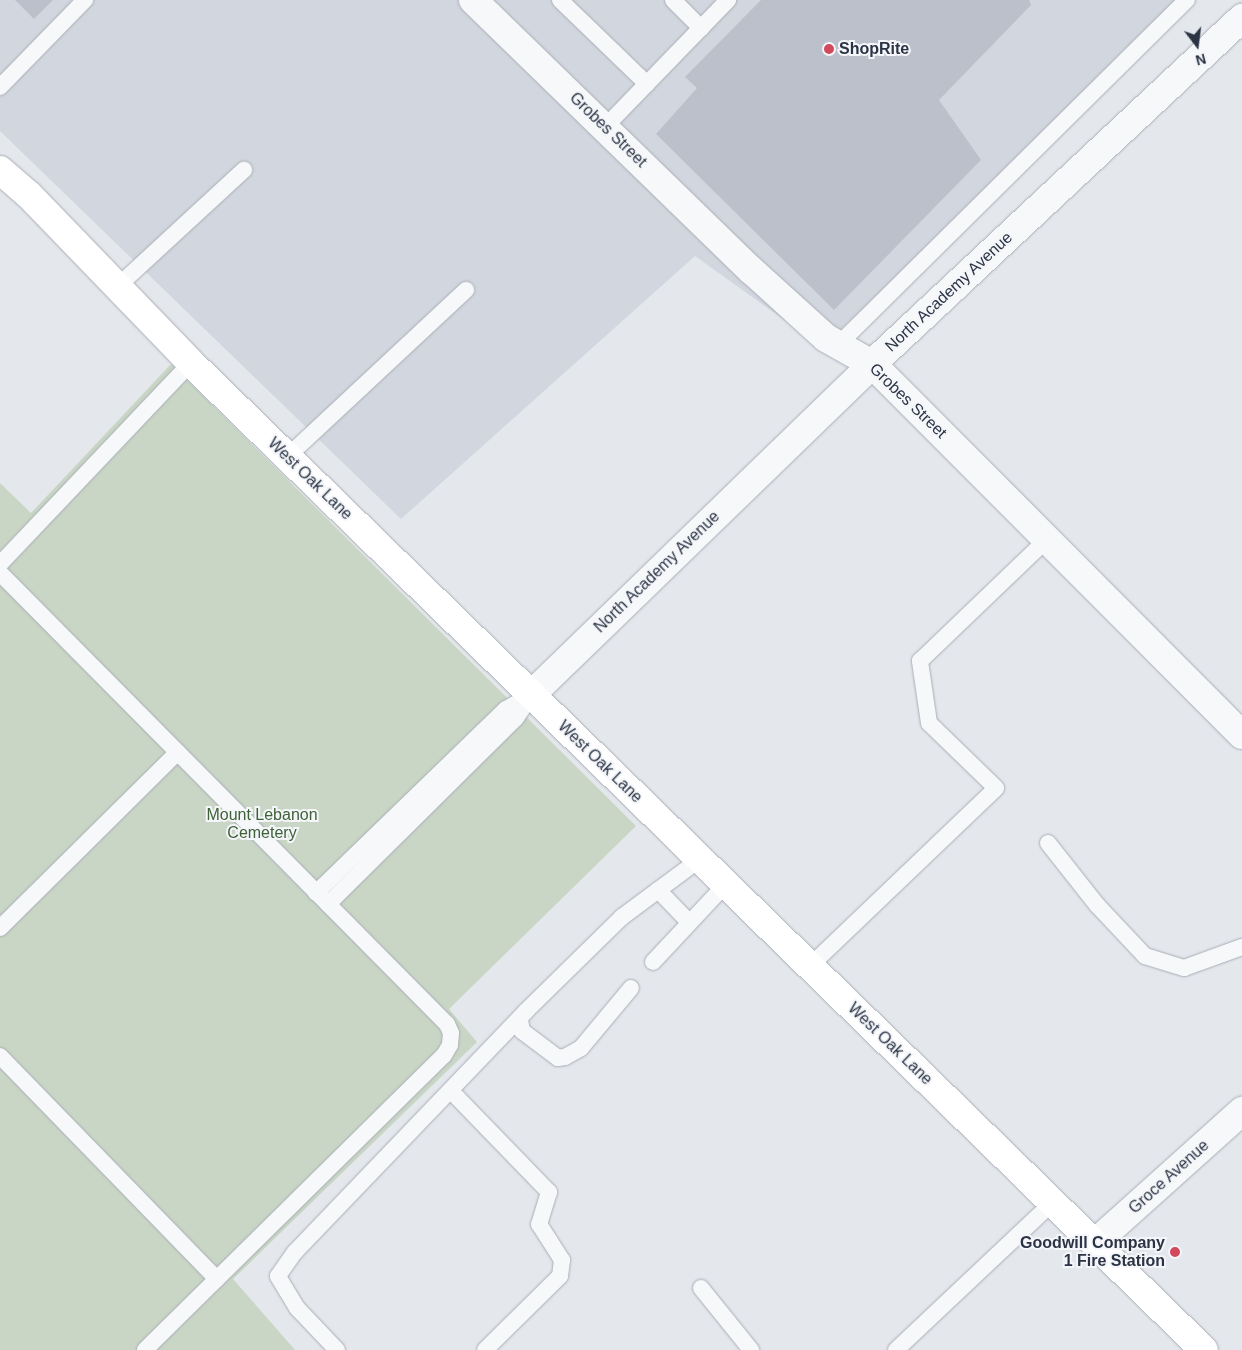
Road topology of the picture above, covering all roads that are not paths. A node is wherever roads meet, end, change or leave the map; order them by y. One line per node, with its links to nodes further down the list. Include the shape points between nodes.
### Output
1 (85, 0): 9 (lane)
2 (473, 0): 11 (street, Grobes Street)
3 (560, 0): 10 (lane)
4 (673, 0): 8 (lane)
5 (728, 0): 8 (lane)
6 (1187, 0): 16 (lane)
7 (1242, 18): 18 (street, North Academy Avenue)
8 (702, 28): 10 (lane)
9 (4, 76)
10 (647, 84): 11 (lane)
11 (605, 128): 16 (street, Grobes Street, via 751,270 826,338)
12 (0, 170): 14 (main road, West Oak Lane, via 29,195)
13 (244, 170): 14 (lane)
14 (117, 287): 17 (main road, West Oak Lane)
15 (466, 290): 19 (lane)
16 (838, 345): 18 (street, Grobes Street)
17 (191, 363): 19 (main road, West Oak Lane); 21 (lane)
18 (872, 364): 20 (street, Grobes Street); 23 (street, North Academy Avenue)
19 (287, 457): 23 (main road, West Oak Lane)
20 (1047, 539): 24 (street, Grobes Street); 35 (lane, via 920,661 929,723 996,788)
21 (0, 564)
22 (0, 573): 25 (lane)
23 (531, 695): 27 (main road, West Oak Lane); 30 (lane, via 516,718)
24 (1242, 734)
25 (178, 752): 30 (lane); 32 (lane)
26 (1048, 842): 33 (lane, via 1097,905 1145,956 1184,968)
27 (700, 859): 28 (main road, West Oak Lane); 29 (lane)
28 (726, 884): 31 (lane); 35 (main road, West Oak Lane)
29 (658, 890): 31 (lane); 37 (lane, via 622,917)
30 (322, 898): 43 (lane, via 447,1024 451,1033 450,1045 444,1055)
31 (689, 922): 34 (lane)
32 (0, 928)
33 (1242, 947)
34 (653, 962)
35 (810, 966): 41 (main road, West Oak Lane)
36 (631, 988): 37 (lane, via 581,1048 565,1057 558,1058 522,1031)
37 (520, 1020): 39 (lane)
38 (0, 1056): 43 (lane)
39 (451, 1091): 46 (lane, via 295,1252 278,1276 297,1308); 47 (lane, via 549,1192 539,1224 562,1260 560,1276)
40 (1242, 1111): 42 (street, Groce Avenue)
41 (1053, 1202): 42 (main road, West Oak Lane); 49 (lane)
42 (1095, 1243): 50 (main road, West Oak Lane)
43 (217, 1279): 45 (lane)
44 (701, 1288): 48 (lane)
45 (145, 1350)
46 (337, 1350)
47 (485, 1350)
48 (751, 1350)
49 (896, 1350)
50 (1204, 1350)

